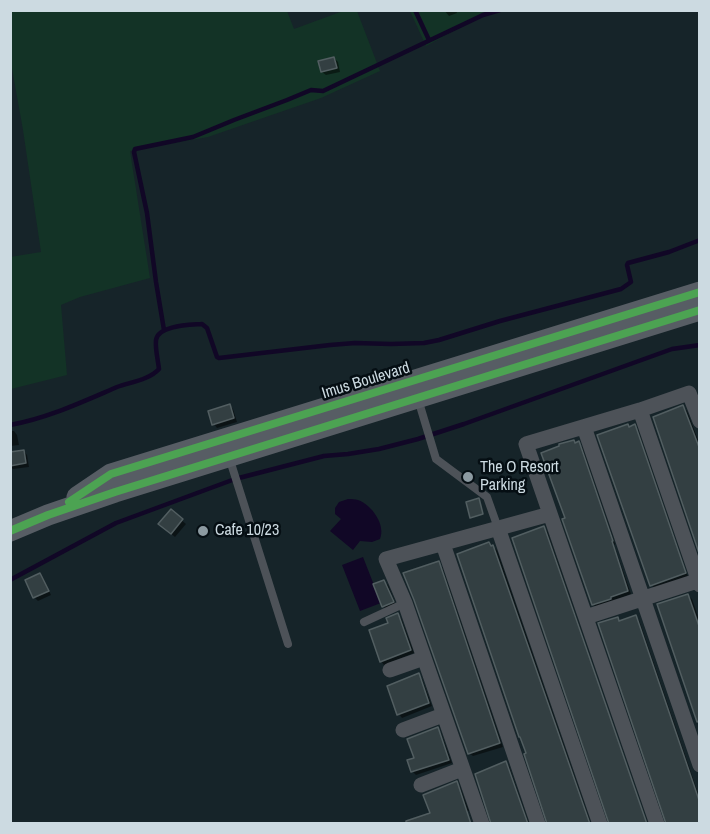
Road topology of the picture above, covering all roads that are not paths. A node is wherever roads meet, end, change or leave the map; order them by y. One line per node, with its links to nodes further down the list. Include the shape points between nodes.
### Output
1 (699, 292): 3 (main road, Imus Boulevard)
2 (699, 310): 3 (main road, Imus Boulevard)
3 (415, 389): 7 (main road, Imus Boulevard); 9 (lane, via 436,459 487,497)
4 (640, 410): 5 (street, via 689,393); 6 (street); 12 (street)
5 (699, 421)
6 (584, 427): 8 (street, via 526,444); 13 (street)
7 (228, 456): 10 (main road, Imus Boulevard, via 111,474 48,515); 17 (lane)
8 (550, 514): 9 (street); 15 (street)
9 (498, 528): 11 (street); 27 (street)
10 (10, 531)
11 (443, 544): 14 (street, via 386,560); 26 (street)
12 (699, 582): 13 (street)
13 (643, 599): 15 (street); 22 (street)
14 (405, 603): 16 (lane); 18 (street)
15 (586, 617): 28 (street)
16 (363, 622)
17 (288, 644)
18 (424, 658): 19 (street); 20 (street)
19 (390, 670)
20 (444, 715): 21 (street); 23 (street)
21 (403, 730)
22 (699, 765)
23 (462, 769): 24 (street); 25 (street)
24 (421, 784)
25 (481, 823)
26 (538, 824)
27 (600, 824)
28 (657, 824)

